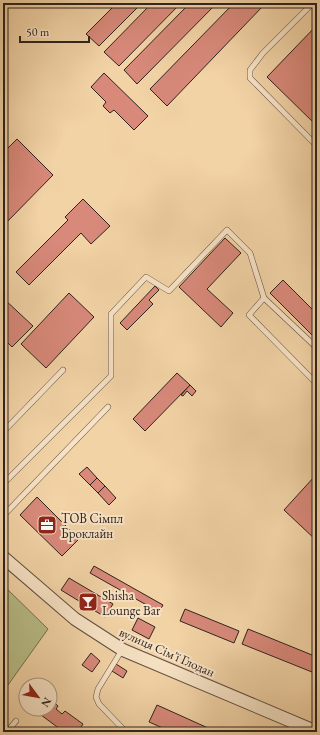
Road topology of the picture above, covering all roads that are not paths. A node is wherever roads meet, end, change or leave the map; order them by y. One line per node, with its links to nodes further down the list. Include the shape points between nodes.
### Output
1 (313, 3): 2 (lane, via 263,53 250,70 250,78)
2 (317, 146)
3 (264, 298): 4 (lane); 6 (lane, via 249,315); 9 (lane, via 250,253 227,230 169,291 146,277 112,314 111,376)
4 (317, 348)
5 (63, 370): 8 (lane)
6 (317, 384)
7 (108, 407): 10 (lane)
8 (3, 432)
9 (3, 484)
10 (3, 516)
11 (4, 561): 12 (street, вулиця Сім'ї Глодан, via 75,619)
12 (123, 650): 15 (lane, via 98,689 96,697 99,704); 16 (street, вулиця Сім'ї Глодан)
13 (16, 721): 14 (lane, via 11,727)
14 (16, 732)
15 (126, 732)
16 (317, 732)

